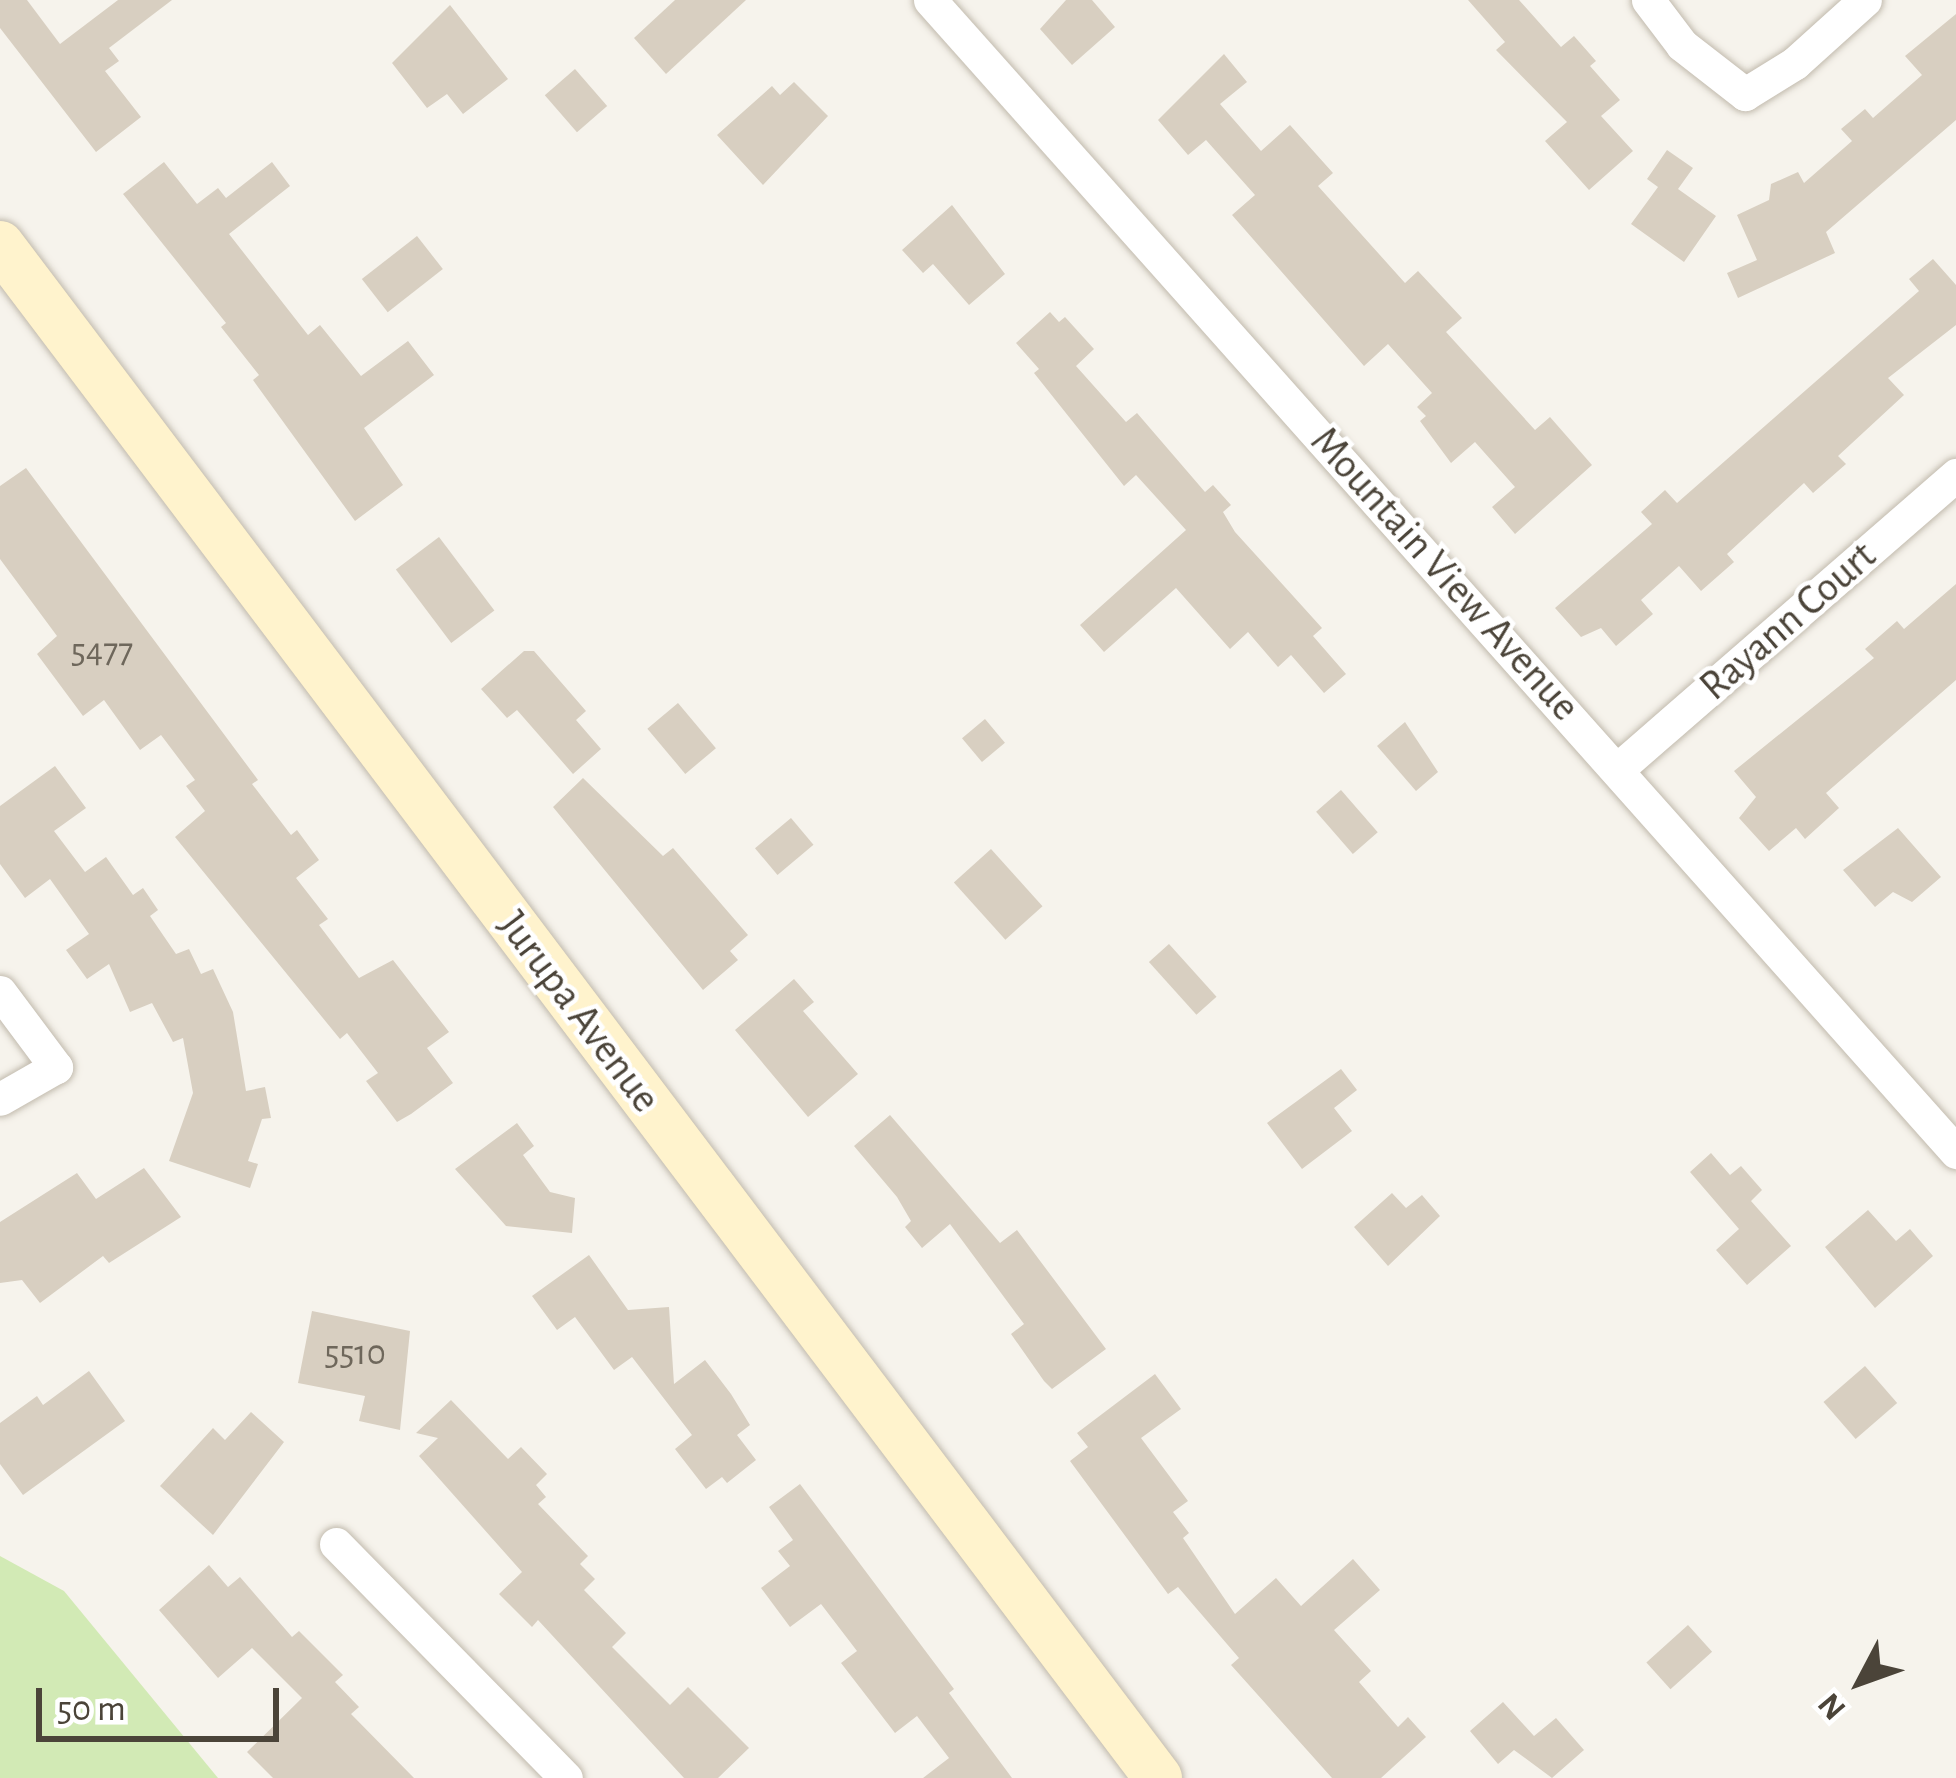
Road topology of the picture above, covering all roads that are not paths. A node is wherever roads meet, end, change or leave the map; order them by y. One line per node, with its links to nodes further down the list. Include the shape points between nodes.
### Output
1 (930, 0): 6 (street, Mountain View Avenue)
2 (1648, 0): 3 (street, via 1682,45 1745,94 1795,63)
3 (1865, 0)
4 (0, 245): 12 (main road, Jurupa Avenue)
5 (1956, 476): 6 (street, Rayann Court)
6 (1619, 768): 9 (street, Mountain View Avenue)
7 (0, 992): 8 (street, via 56,1067)
8 (0, 1099)
9 (1956, 1152)
10 (337, 1544): 11 (street)
11 (566, 1778)
12 (1158, 1778)

